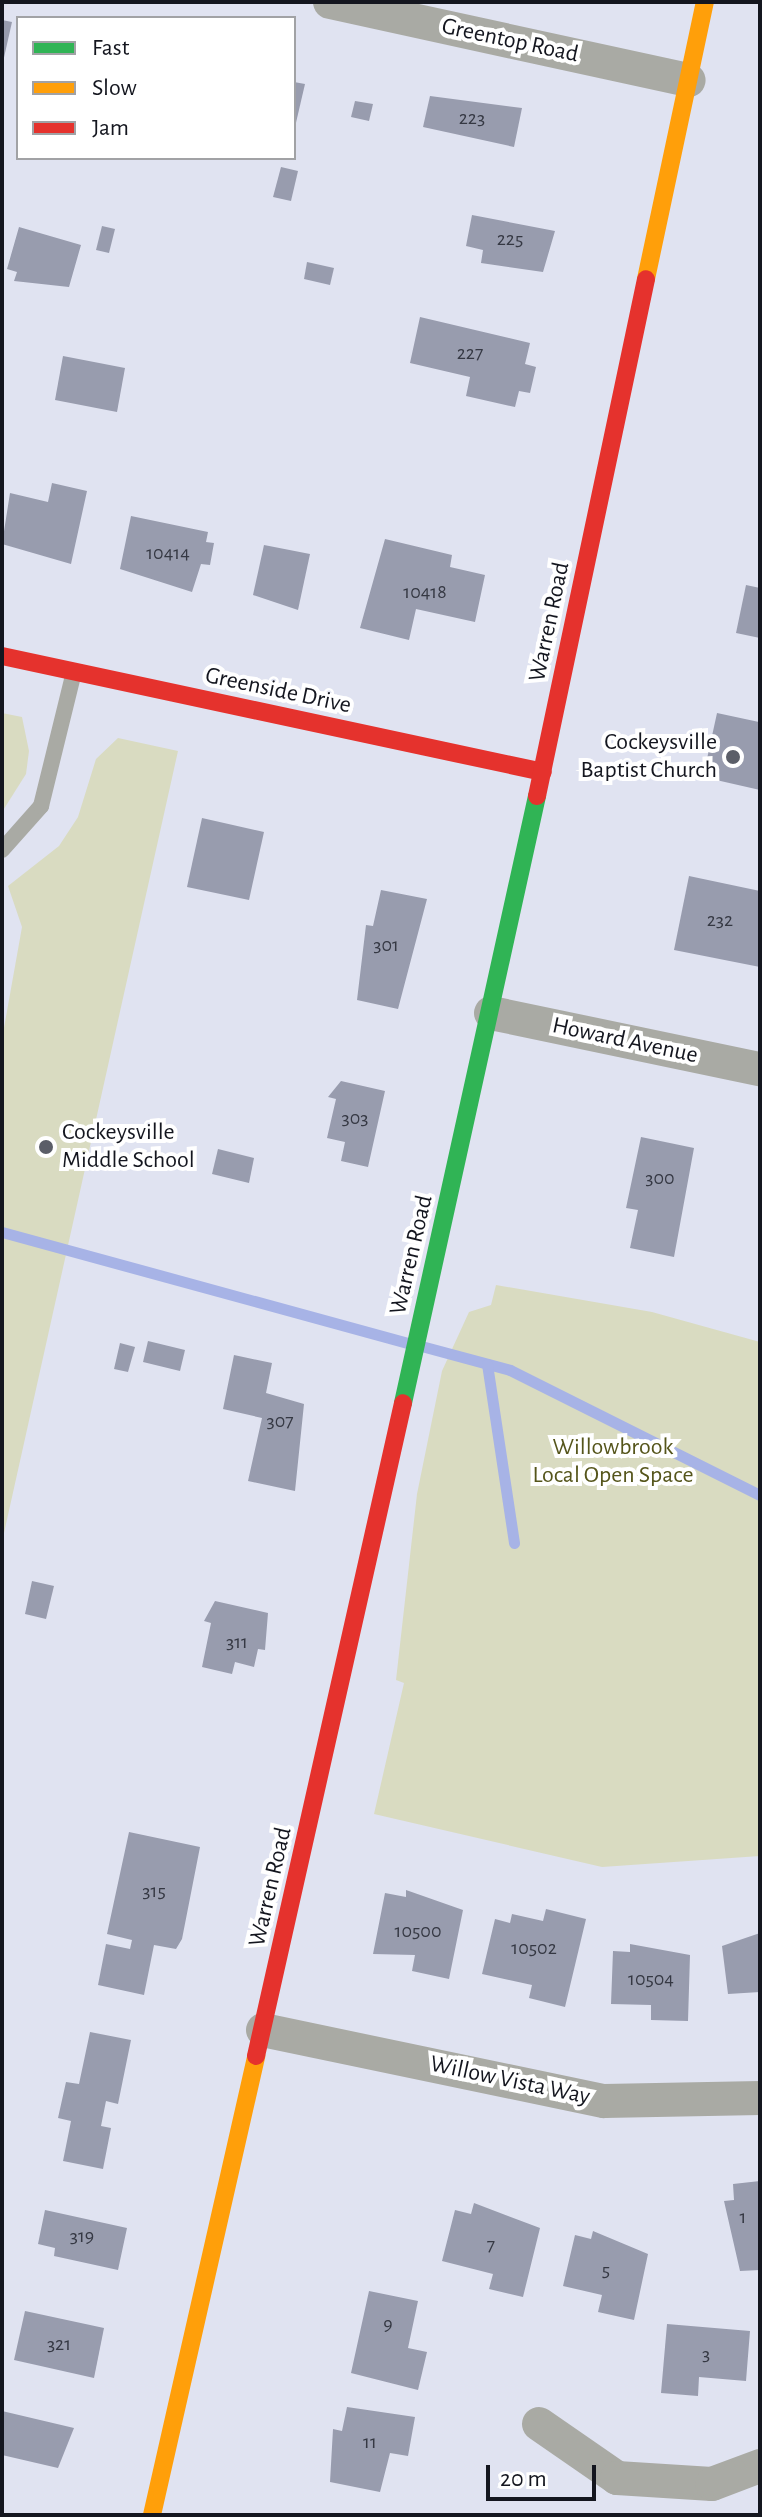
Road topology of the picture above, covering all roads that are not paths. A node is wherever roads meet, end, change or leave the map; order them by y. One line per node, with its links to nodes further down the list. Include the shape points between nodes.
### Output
1 (330, 2): 3 (street, Greentop Road)
2 (705, 2): 3 (street, Warren Road)
3 (689, 80): 6 (street, Warren Road)
4 (2, 656): 5 (street, Greenside Drive)
5 (74, 671): 6 (street, Greenside Drive); 7 (lane, via 41,806)
6 (543, 772): 8 (street, Warren Road)
7 (2, 850)
8 (491, 1013): 9 (street, Howard Avenue); 10 (street, Warren Road)
9 (760, 1069)
10 (263, 2030): 11 (street, Willow Vista Way, via 604,2101); 14 (street, Warren Road)
11 (760, 2098)
12 (539, 2424): 13 (street, via 617,2478 712,2484)
13 (760, 2466)
14 (152, 2515)

